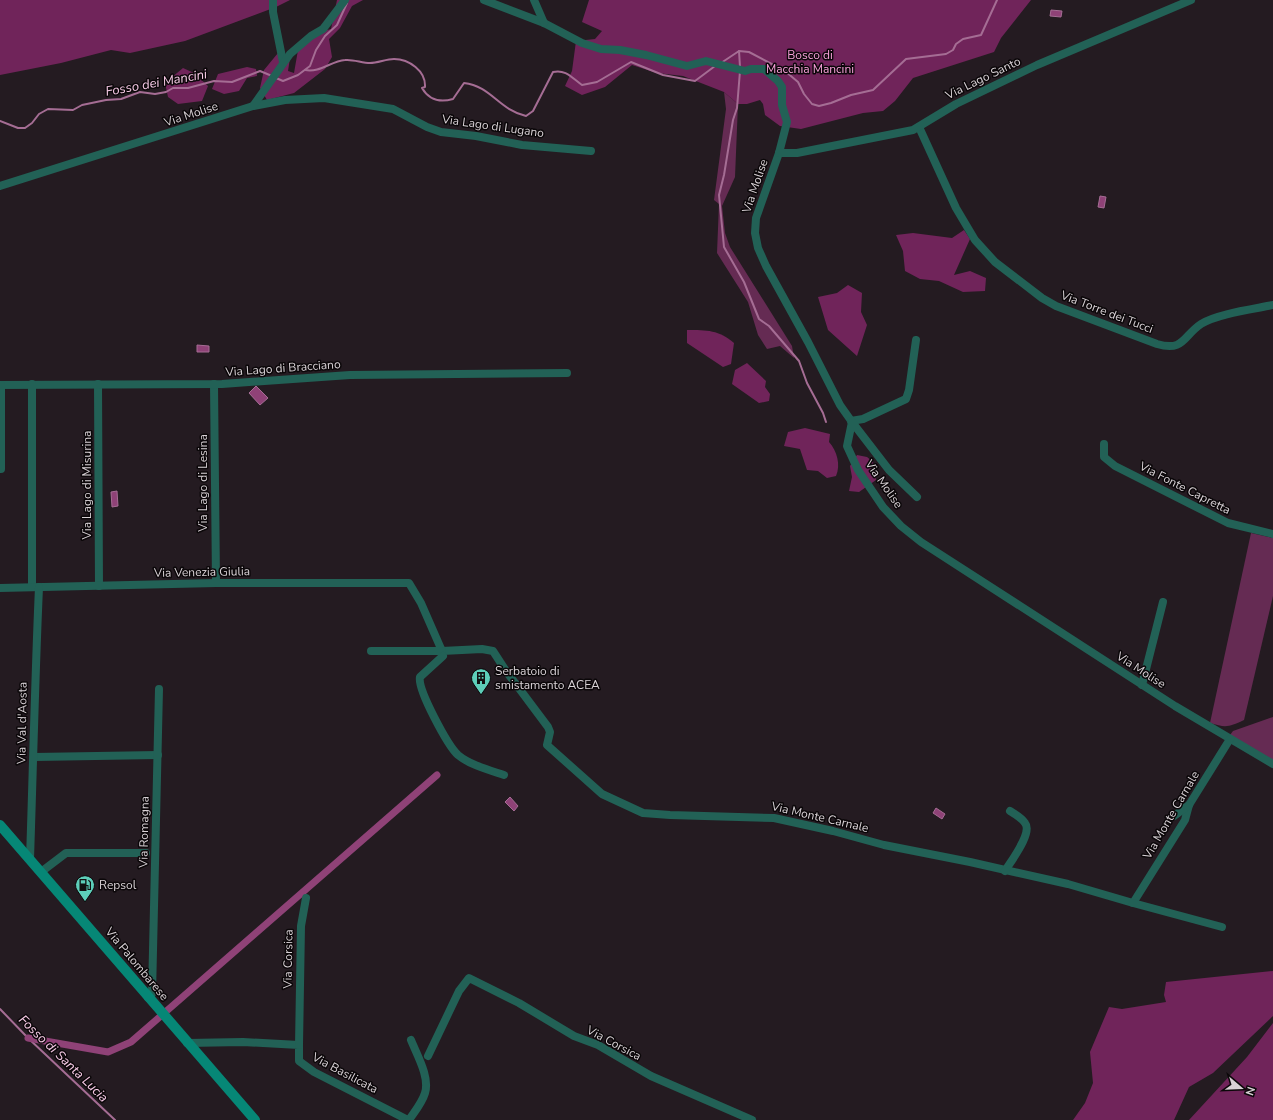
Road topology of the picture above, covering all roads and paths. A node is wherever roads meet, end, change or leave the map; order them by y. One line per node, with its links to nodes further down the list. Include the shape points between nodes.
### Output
1 (273, 0): 7 (street, via 273,12)
2 (345, 0): 7 (street, via 323,29 296,48)
3 (484, 0): 6 (street)
4 (534, 0): 6 (street)
5 (1191, 0): 9 (street, Via Lago Santo, via 1037,65 956,104)
6 (544, 23): 11 (street, Via Molise, via 582,43 601,49 646,55 687,66 706,61 744,71 764,69 782,88 782,105 787,122)
7 (284, 62): 8 (street)
8 (254, 106): 10 (street, Via Lago di Lugano, via 292,99 336,99 392,109 441,132 522,145); 12 (street, Via Molise)
9 (918, 127): 11 (street, Via Lago Santo, via 797,153); 13 (street, Via Torre dei Tucci, via 956,208 975,240 995,262 1051,304 1157,344 1171,346 1180,344 1198,326 1210,319)
10 (592, 151)
11 (779, 153): 20 (street, Via Molise, via 756,218 758,248 840,405)
12 (0, 186)
13 (1273, 305)
14 (916, 340): 20 (street, via 910,390 906,399)
15 (567, 373): 18 (street, Via Lago di Bracciano, via 350,375)
16 (32, 384): 17 (street, Via Lago di Bracciano); 19 (street, Via Lago di Bracciano); 27 (street, Via Val d'Aosta)
17 (98, 384): 18 (street, Via Lago di Bracciano); 26 (street, Via Lago di Misurina)
18 (214, 384): 25 (street, Via Lago di Lesina)
19 (1, 385): 22 (street)
20 (852, 422): 23 (street, via 889,470); 32 (street, Via Molise, via 847,446 851,456 883,507 901,526 921,542)
21 (1104, 444): 24 (street, Via Fonte Capretta, via 1104,457 1115,466 1228,522)
22 (1, 469)
23 (917, 497)
24 (1273, 534)
25 (216, 583): 26 (street, Via Venezia Giulia); 31 (street, Via Venezia Giulia, via 411,584)
26 (99, 586): 27 (street, Via Venezia Giulia)
27 (36, 587): 28 (street, Via Venezia Giulia); 36 (street, Via Val d'Aosta)
28 (0, 588)
29 (1163, 602): 32 (street)
30 (371, 651): 31 (street)
31 (443, 654): 38 (street, via 419,680 444,733 460,756); 45 (street, Via Monte Carnale, via 482,649 494,652 506,672 548,726 550,732 547,745 602,794 637,811 652,814 774,818)
32 (1142, 685): 34 (street, Via Molise)
33 (159, 689): 35 (street, Via Romagna)
34 (1230, 739): 37 (street, Via Molise); 39 (street, Via Monte Carnale)
35 (158, 755): 36 (street); 50 (street, Via Romagna, via 152,994)
36 (34, 757): 44 (street, Via Val d'Aosta)
37 (1273, 764)
38 (504, 775)
39 (1189, 805): 41 (street); 48 (street, Via Monte Carnale, via 1185,820)
40 (1010, 811): 45 (street, via 1025,823 1028,832)
41 (1174, 816)
42 (0, 825): 44 (main road, Via Palombarese)
43 (146, 853): 46 (street, via 66,853)
44 (30, 859): 46 (main road, Via Palombarese)
45 (1005, 871): 48 (street, Via Monte Carnale, via 1068,884)
46 (41, 872): 50 (main road, Via Palombarese)
47 (306, 898): 53 (street, Via Corsica, via 301,926)
48 (1133, 903): 49 (street)
49 (1222, 927)
50 (148, 998): 52 (main road, Via Palombarese)
51 (411, 1040): 55 (street, via 426,1086 424,1095)
52 (187, 1043): 53 (street, via 243,1042); 56 (main road, Via Palombarese)
53 (298, 1045): 55 (street, Via Basilicata, via 299,1061 314,1072)
54 (428, 1056): 57 (street, Via Corsica, via 459,990 469,978 519,1003 574,1036 598,1045 651,1076)
55 (406, 1119)
56 (255, 1120)
57 (752, 1120)

